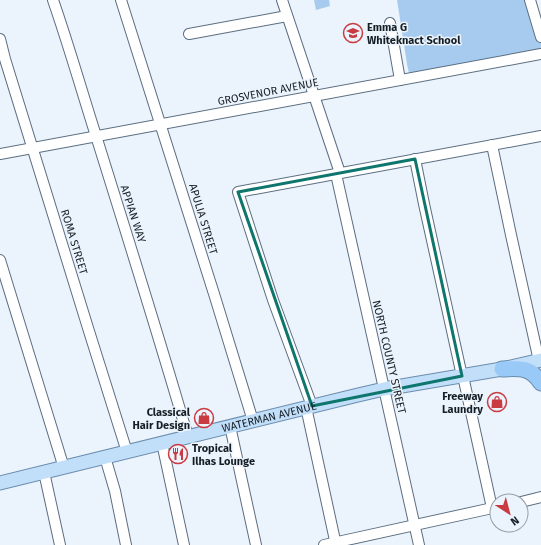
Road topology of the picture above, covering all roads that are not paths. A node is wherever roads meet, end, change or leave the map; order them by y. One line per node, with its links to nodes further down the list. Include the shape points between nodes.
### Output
1 (53, 0): 14 (street, APPIAN WAY)
2 (121, 0): 13 (street, APULIA STREET)
3 (282, 0): 5 (street, NORTH COUNTY STREET)
4 (530, 0): 8 (street)
5 (287, 16): 7 (street); 12 (street, NORTH COUNTY STREET)
6 (390, 23): 11 (street)
7 (189, 34)
8 (541, 37)
9 (0, 39): 17 (street, ROMA STREET)
10 (541, 54): 11 (street, GROSVENOR AVENUE)
11 (400, 80): 12 (street, GROSVENOR AVENUE)
12 (314, 96): 13 (street, GROSVENOR AVENUE); 20 (street, NORTH COUNTY STREET)
13 (161, 124): 14 (street, GROSVENOR AVENUE); 28 (street, APULIA STREET)
14 (96, 136): 17 (street, GROSVENOR AVENUE); 30 (street, APPIAN WAY)
15 (541, 136): 16 (street)
16 (492, 145): 19 (street); 22 (street)
17 (33, 148): 18 (street, GROSVENOR AVENUE); 32 (street, ROMA STREET)
18 (0, 154)
19 (415, 159): 20 (street); 24 (street)
20 (338, 173): 26 (street, NORTH COUNTY STREET); 27 (street, via 238,192)
21 (0, 260): 34 (street)
22 (540, 361): 23 (main road, WATERMAN AVENUE)
23 (502, 369): 24 (main road, WATERMAN AVENUE); 25 (highway, via 527,370)
24 (463, 376): 26 (main road, WATERMAN AVENUE); 37 (street)
25 (541, 383)
26 (384, 389): 27 (main road, WATERMAN AVENUE); 41 (street, NORTH COUNTY STREET)
27 (309, 407): 28 (main road, WATERMAN AVENUE); 42 (street)
28 (253, 421): 29 (main road, WATERMAN AVENUE)
29 (230, 426): 30 (main road, WATERMAN AVENUE); 46 (street)
30 (188, 437): 31 (main road, WATERMAN AVENUE)
31 (162, 443): 32 (main road, WATERMAN AVENUE); 45 (street)
32 (127, 452): 33 (main road, WATERMAN AVENUE)
33 (105, 457): 34 (main road, WATERMAN AVENUE); 44 (street)
34 (64, 468): 35 (main road, WATERMAN AVENUE)
35 (44, 472): 36 (main road, WATERMAN AVENUE); 43 (street)
36 (0, 483)
37 (490, 493)
38 (541, 497): 39 (street)
39 (529, 500)
40 (489, 509): 41 (street)
41 (414, 525): 42 (street); 48 (street, NORTH COUNTY STREET)
42 (336, 544): 47 (street)
43 (60, 545)
44 (126, 545)
45 (184, 545)
46 (256, 545)
47 (324, 545)
48 (419, 545)

